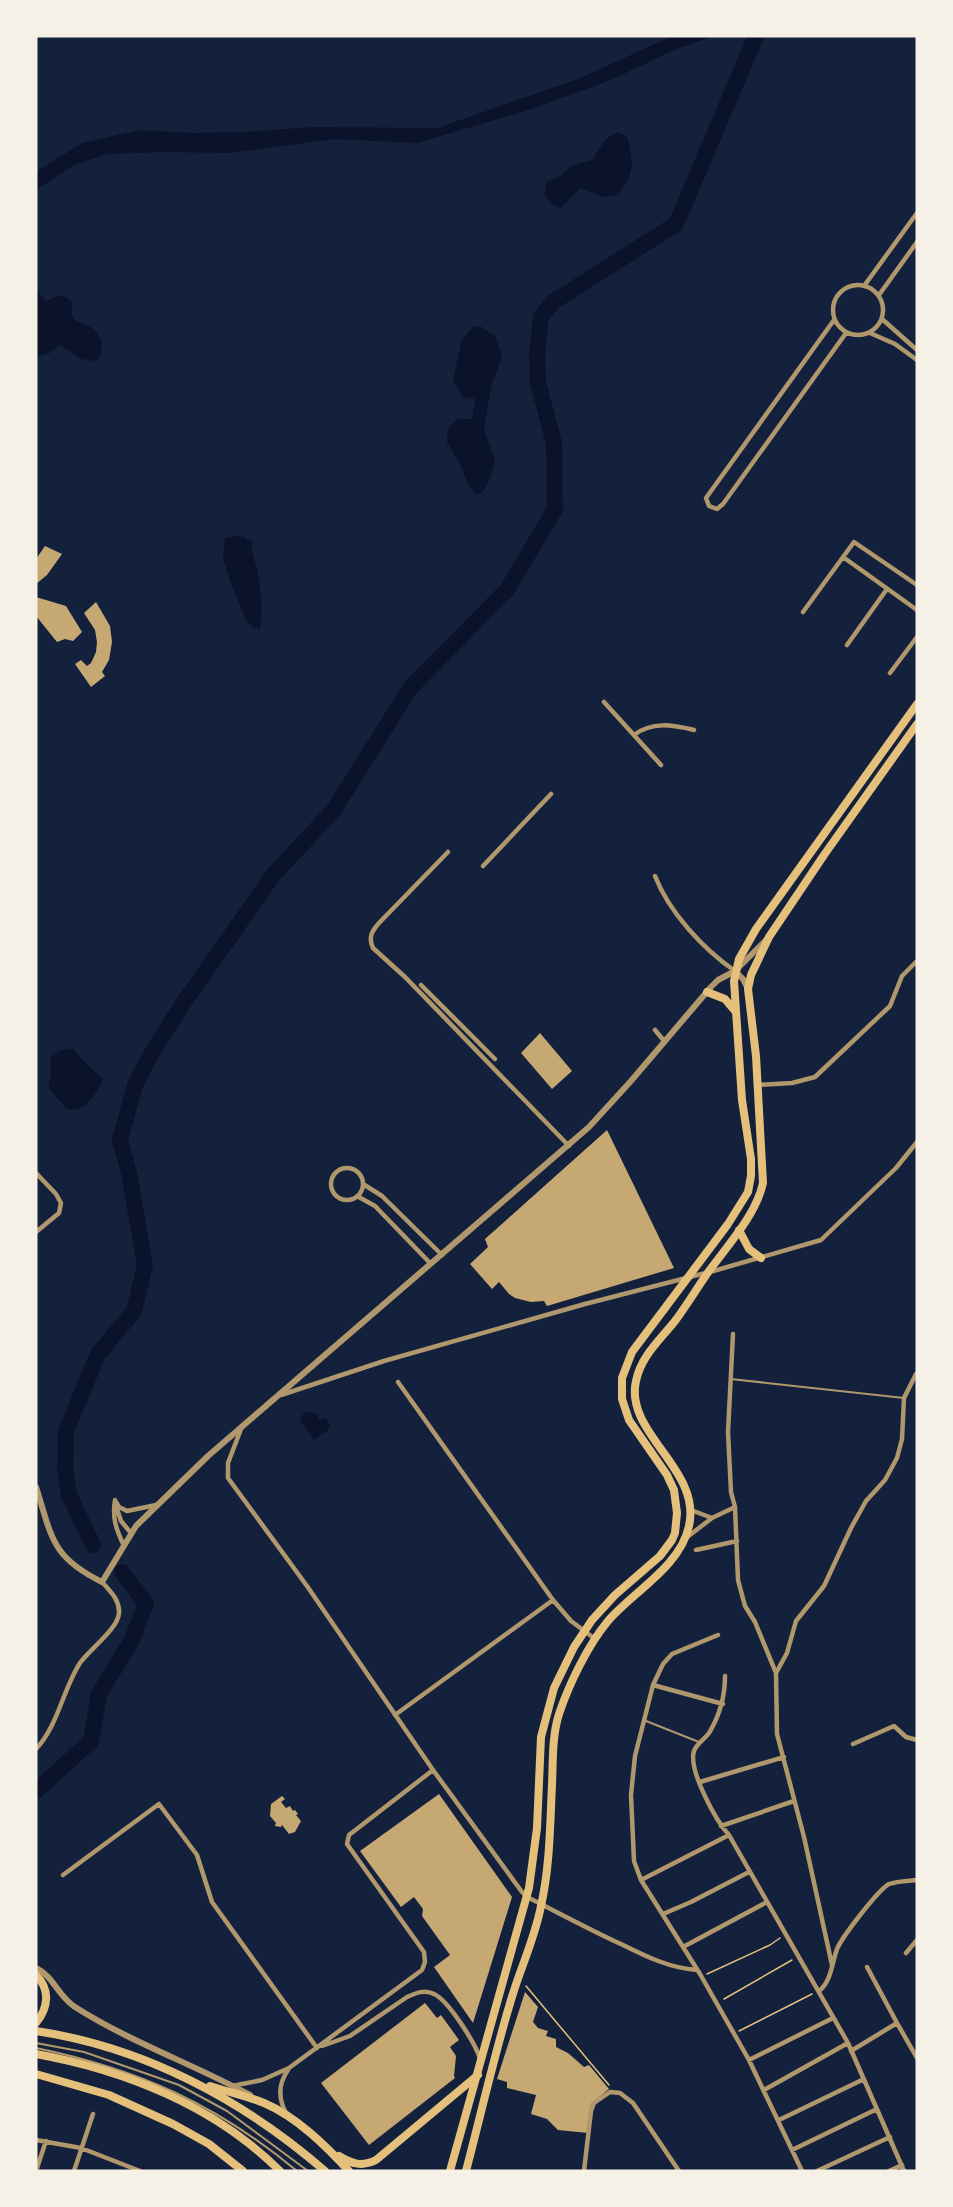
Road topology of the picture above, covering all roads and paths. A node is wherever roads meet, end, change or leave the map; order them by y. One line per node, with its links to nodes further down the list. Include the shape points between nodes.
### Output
1 (917, 213): 3 (street)
2 (917, 242): 4 (street)
3 (864, 286): 4 (street); 6 (street, via 851,286 841,292 834,302)
4 (879, 296): 5 (street)
5 (882, 319): 8 (street); 9 (street)
6 (834, 320): 7 (street); 7 (street, via 706,498 709,506 717,509 723,504)
7 (846, 333): 8 (street)
8 (870, 333): 10 (street)
9 (917, 350)
10 (917, 360)
11 (843, 557): 12 (street, via 854,542); 13 (street); 15 (street)
12 (917, 585)
13 (887, 588): 14 (street); 17 (street)
14 (917, 610)
15 (803, 612)
16 (917, 637): 18 (street)
17 (847, 645)
18 (890, 673)
19 (604, 702): 23 (street)
20 (917, 704): 34 (main road, via 756,929)
21 (917, 724): 30 (main road)
22 (694, 730): 23 (street, via 658,726 643,728)
23 (634, 735): 24 (street)
24 (661, 765)
25 (551, 794): 27 (street)
26 (448, 852): 35 (street, via 371,934 373,948)
27 (483, 866)
28 (655, 876): 31 (street, via 674,911)
29 (704, 935): 31 (street)
30 (769, 937): 34 (street); 37 (main road)
31 (701, 941): 34 (street)
32 (917, 961): 43 (street, via 902,976 890,1006 815,1077)
33 (411, 971): 35 (street)
34 (735, 971): 37 (street); 38 (street, via 718,980); 39 (main road)
35 (405, 977): 36 (street)
36 (420, 985): 42 (street); 45 (street)
37 (748, 989): 43 (main road)
38 (708, 992): 39 (main road, via 725,999); 41 (street)
39 (736, 1014): 55 (main road, via 751,1176 748,1192 736,1214)
40 (655, 1030): 41 (street)
41 (665, 1042): 45 (street)
42 (495, 1059)
43 (757, 1085): 49 (main road, via 763,1183)
44 (917, 1142): 52 (street, via 896,1168 825,1236)
45 (569, 1146): 51 (street)
46 (36, 1173): 50 (street, via 61,1203 58,1213)
47 (363, 1184): 48 (street); 48 (street, via 361,1174 350,1169 340,1169 333,1176 334,1195 343,1200); 51 (street, via 382,1196)
48 (357, 1196): 53 (street, via 375,1206)
49 (739, 1230): 52 (main road, via 749,1249); 54 (main road)
50 (36, 1232)
51 (442, 1255): 53 (street)
52 (762, 1258): 54 (street)
53 (431, 1264): 60 (street)
54 (708, 1273): 55 (street); 67 (main road, via 648,1353 635,1390 638,1411 673,1465)
55 (689, 1278): 60 (street, via 384,1360); 76 (main road, via 632,1352 621,1388 629,1420 674,1490 678,1513 675,1533 660,1556 615,1595)
56 (734, 1334): 58 (street)
57 (916, 1374): 61 (street)
58 (731, 1379): 61 (lane); 66 (street, via 728,1432)
59 (398, 1382): 75 (street)
60 (275, 1397): 62 (street)
61 (904, 1398): 79 (street, via 897,1458 885,1480 866,1501 824,1586 796,1621 787,1653)
62 (242, 1427): 65 (street); 83 (street, via 228,1463 228,1478)
63 (36, 1487): 74 (street, via 54,1544 65,1558)
64 (115, 1500): 65 (street, via 127,1511); 69 (street, via 118,1515); 72 (street, via 114,1525)
65 (156, 1504): 69 (street)
66 (735, 1507): 68 (street); 71 (street)
67 (690, 1510): 68 (street); 70 (main road)
68 (712, 1518): 70 (street)
69 (131, 1533): 72 (street)
70 (686, 1538): 78 (main road, via 665,1567 624,1604)
71 (737, 1541): 73 (street); 79 (street, via 738,1580 745,1606)
72 (124, 1546): 74 (street)
73 (696, 1550)
74 (102, 1582): 88 (street, via 119,1606 118,1620 81,1663)
75 (553, 1600): 76 (street); 83 (street)
76 (584, 1631): 78 (street); 99 (main road, via 561,1670 545,1717 537,1828)
77 (718, 1635): 81 (street, via 672,1654)
78 (595, 1639): 101 (main road, via 572,1681 554,1736)
79 (776, 1673): 89 (street, via 777,1734)
80 (725, 1676): 82 (street)
81 (653, 1685): 82 (street); 84 (street)
82 (723, 1704): 86 (street, via 707,1736)
83 (395, 1715): 90 (street)
84 (645, 1721): 86 (lane); 97 (street, via 635,1756 631,1795 634,1861)
85 (917, 1740): 87 (street, via 906,1737 894,1726)
86 (699, 1742): 91 (street, via 692,1759)
87 (853, 1744)
88 (36, 1749)
89 (784, 1757): 91 (street); 92 (street)
90 (434, 1770): 99 (street); 124 (street, via 349,1835 347,1844 421,1947 425,1956 422,1970)
91 (700, 1782): 93 (street)
92 (794, 1801): 93 (street); 108 (street)
93 (721, 1826): 94 (street)
94 (729, 1835): 95 (street); 97 (street)
95 (749, 1872): 100 (street); 102 (street)
96 (63, 1875): 124 (street, via 159,1804 197,1855 212,1902)
97 (641, 1880): 102 (street)
98 (917, 1880): 108 (street, via 893,1883 882,1890 844,1937)
99 (527, 1897): 101 (street); 129 (main road)
100 (766, 1902): 103 (street); 105 (street)
101 (542, 1904): 111 (street, via 656,1960); 113 (main road)
102 (663, 1914): 105 (street)
103 (786, 1935): 107 (street); 111 (path, via 709,1974)
104 (917, 1940): 106 (street)
105 (683, 1947): 111 (street)
106 (906, 1953)
107 (798, 1957): 114 (street); 115 (path)
108 (832, 1965): 114 (street)
109 (867, 1967): 118 (street)
110 (36, 1968): 135 (street, via 73,2005)
111 (697, 1970): 115 (street)
112 (36, 1975): 117 (main road, via 46,1990 47,2002)
113 (519, 1977): 137 (path); 162 (main road)
114 (819, 1991): 116 (street); 120 (path)
115 (717, 2003): 120 (street)
116 (833, 2018): 122 (street); 128 (street)
117 (36, 2023)
118 (897, 2024): 125 (street); 127 (street)
119 (36, 2031): 133 (main road, via 115,2050)
120 (734, 2034): 128 (street)
121 (36, 2043): 158 (lane, via 84,2052 180,2085 227,2111)
122 (848, 2043): 125 (street); 136 (street)
123 (36, 2048): 157 (lane, via 83,2058 179,2094 224,2117)
124 (317, 2048): 129 (street, via 350,2036 407,1997 422,1992 442,2000 473,2041); 130 (street)
125 (852, 2051): 134 (street)
126 (36, 2054): 156 (main road, via 105,2071 172,2097 228,2127)
127 (917, 2058)
128 (749, 2060): 136 (street)
129 (481, 2063): 131 (main road)
130 (289, 2068): 135 (street, via 261,2080); 142 (street, via 283,2076 280,2096)
131 (478, 2075): 148 (main road, via 370,2163 348,2162); 161 (main road)
132 (36, 2076): 146 (main road, via 109,2095)
133 (183, 2077): 138 (main road); 159 (main road, via 246,2111)
134 (864, 2079): 139 (street); 141 (street)
135 (232, 2086): 138 (street)
136 (764, 2090): 141 (street)
137 (616, 2093): 163 (street, via 610,2092 594,2103); 164 (street, via 633,2103)
138 (265, 2103): 142 (main road)
139 (877, 2109): 143 (street); 149 (street)
140 (93, 2114): 147 (street)
141 (778, 2120): 149 (street)
142 (293, 2121): 148 (main road)
143 (890, 2137): 150 (street); 166 (street)
144 (36, 2140): 145 (street)
145 (46, 2142): 147 (street); 151 (street)
146 (209, 2144): 154 (main road); 155 (main road)
147 (81, 2148): 152 (street); 153 (street)
148 (328, 2148): 160 (main road)
149 (792, 2150): 165 (street)
150 (902, 2165): 167 (street); 168 (street)
151 (36, 2171)
152 (74, 2171)
153 (140, 2171)
154 (243, 2171)
155 (252, 2171)
156 (280, 2171)
157 (297, 2171)
158 (308, 2171)
159 (325, 2171)
160 (350, 2171)
161 (450, 2171)
162 (466, 2171)
163 (584, 2171)
164 (679, 2171)
165 (802, 2171)
166 (817, 2171)
167 (889, 2171)
168 (904, 2171)

